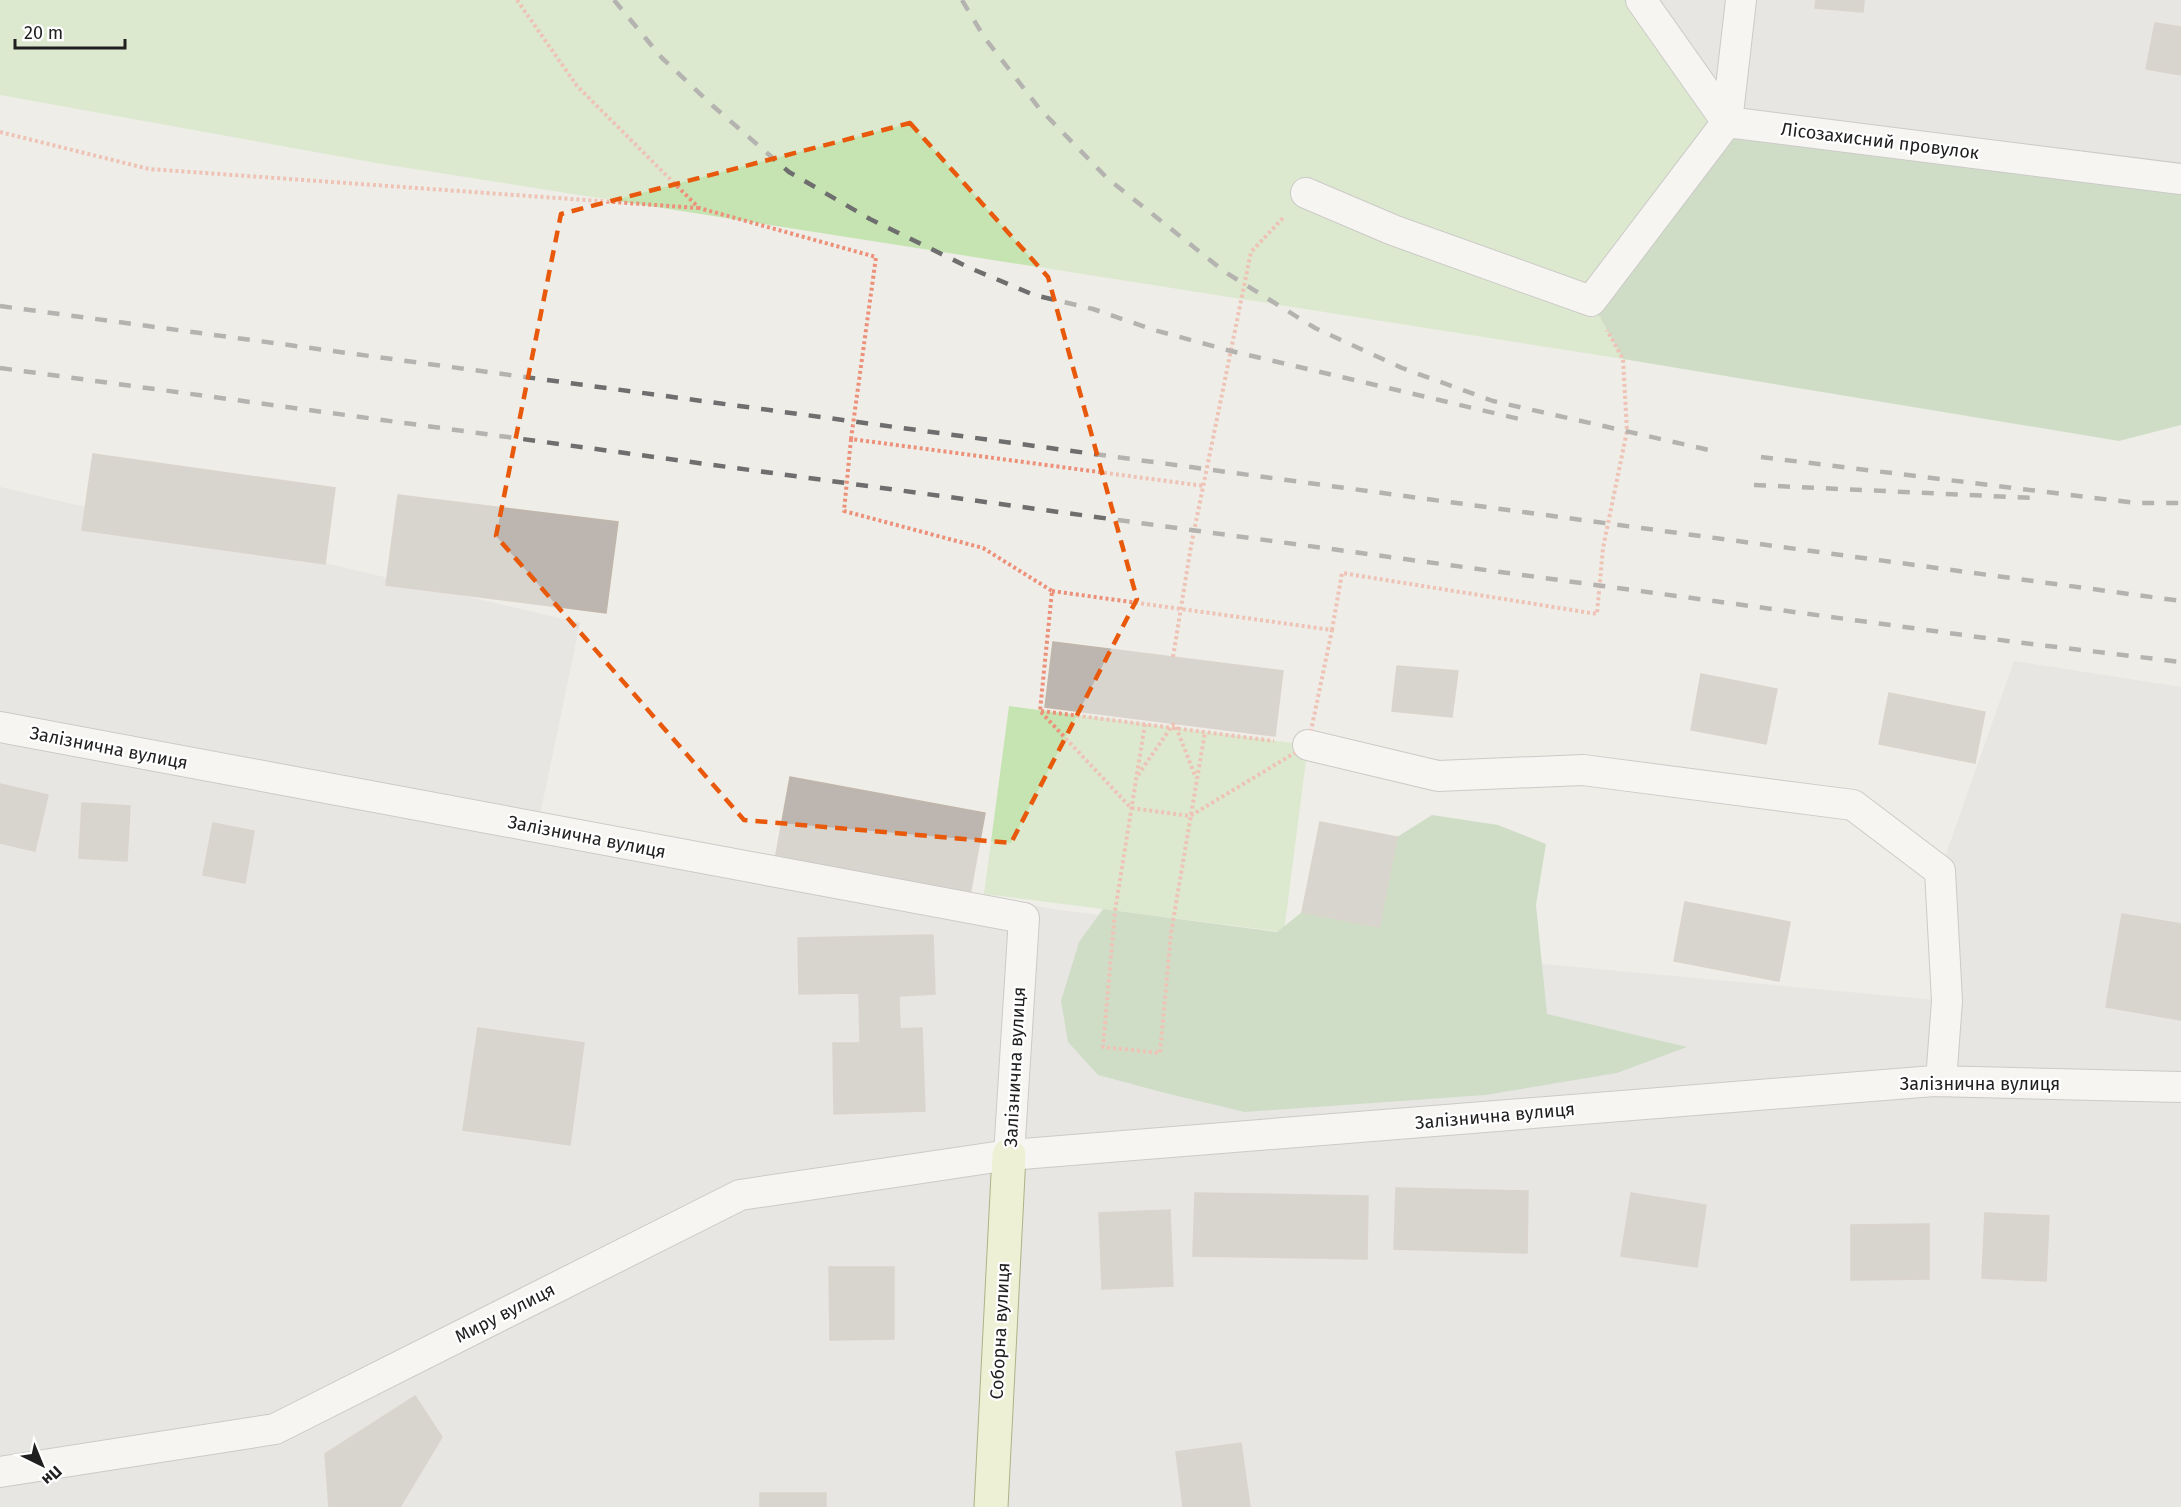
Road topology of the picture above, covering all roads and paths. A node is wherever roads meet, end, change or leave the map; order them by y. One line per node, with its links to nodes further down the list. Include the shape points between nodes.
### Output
1 (517, 0): 8 (path, via 577,86)
2 (1641, 0): 4 (street)
3 (1741, 0): 4 (street)
4 (1726, 122): 6 (street, Лісозахисний провулок); 9 (street)
5 (0, 132): 8 (path, via 149,169)
6 (2181, 179)
7 (1306, 193): 9 (street, via 1393,230); 11 (path, via 1251,252)
8 (699, 208): 10 (path, via 876,257)
9 (1591, 301): 14 (path, via 1623,359 1627,431 1603,548 1597,614 1342,573)
10 (851, 439): 11 (path); 12 (path, via 844,511 983,548)
11 (1204, 486): 13 (path)
12 (1052, 591): 13 (path); 16 (path)
13 (1181, 608): 14 (path); 15 (path)
14 (1332, 630): 21 (path)
15 (1173, 657)
16 (1040, 711): 17 (path); 24 (path)
17 (1145, 724): 19 (path); 22 (path)
18 (0, 727): 28 (street, Залізнична вулиця, via 1024,918)
19 (1174, 728): 20 (path); 22 (path); 23 (path)
20 (1204, 732): 21 (path); 23 (path)
21 (1297, 744): 25 (path); 26 (street, via 1438,776 1583,770 1853,805 1940,871 1947,1001)
22 (1136, 778): 24 (path)
23 (1197, 779): 25 (path)
24 (1131, 808): 25 (path); 25 (path, via 1115,911 1103,1047 1160,1053 1171,933)
25 (1190, 816)
26 (1941, 1081): 27 (street, Залізнична вулиця); 28 (street, Залізнична вулиця)
27 (2181, 1087)
28 (1009, 1155): 29 (street, Миру вулиця, via 740,1195 275,1429); 30 (street, Соборна вулиця)
29 (0, 1472)
30 (991, 1507)

